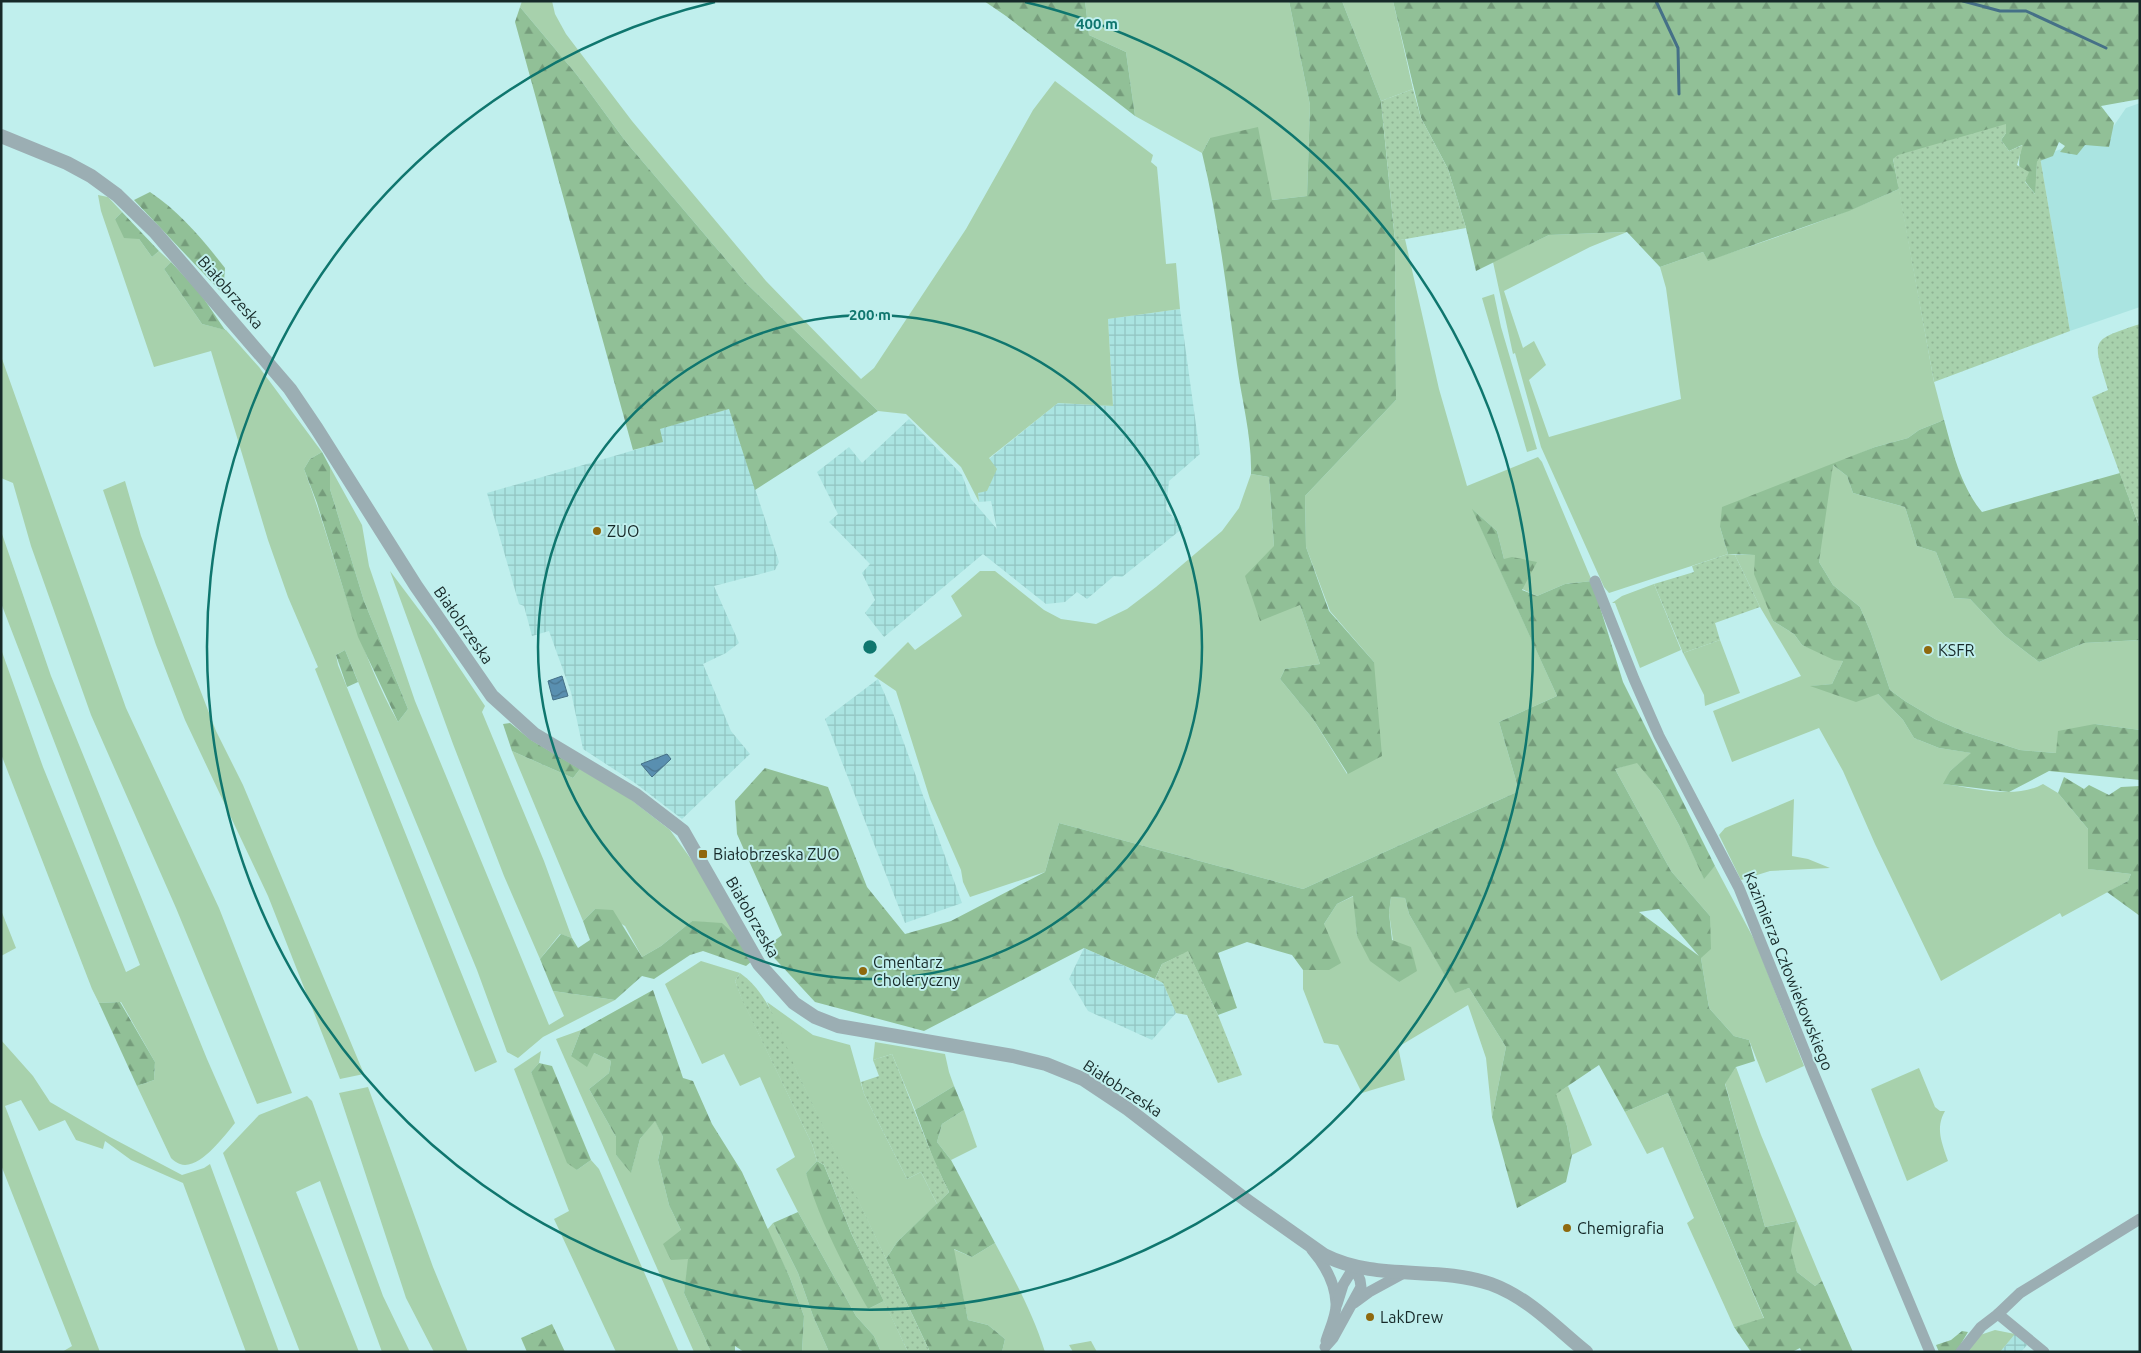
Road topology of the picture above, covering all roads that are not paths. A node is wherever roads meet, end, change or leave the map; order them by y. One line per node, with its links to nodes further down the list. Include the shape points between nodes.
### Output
1 (1, 136): 4 (street, Białobrzeska, via 91,176 117,194 155,232 290,389 416,586 492,696 534,734 636,794 683,830 759,964 794,1003 815,1017 838,1026 1013,1056 1046,1064 1083,1080 1128,1109)
2 (1595, 581): 12 (street, Kazimierza Człowiekowskiego, via 1656,728 1739,888 1812,1072)
3 (2140, 1218): 9 (street, via 2020,1293)
4 (1308, 1245): 5 (street, Białobrzeska); 7 (street, via 1325,1266)
5 (1354, 1267): 6 (street, Białobrzeska); 7 (street, via 1346,1278); 8 (street, via 1361,1286)
6 (1404, 1273): 8 (street); 11 (street, Białobrzeska, via 1467,1278 1504,1289 1532,1305)
7 (1337, 1304): 10 (street)
8 (1353, 1304): 10 (street)
9 (1998, 1314): 13 (street, via 1981,1327); 14 (street)
10 (1324, 1349)
11 (1586, 1352)
12 (1930, 1352)
13 (1961, 1352)
14 (2044, 1352)

